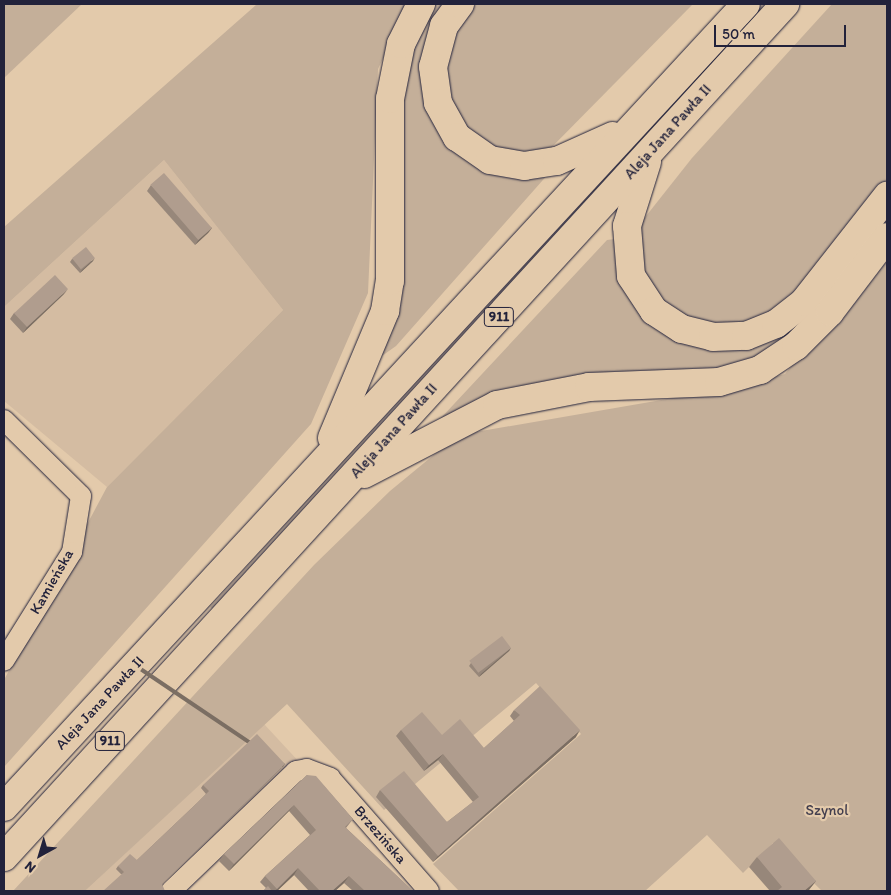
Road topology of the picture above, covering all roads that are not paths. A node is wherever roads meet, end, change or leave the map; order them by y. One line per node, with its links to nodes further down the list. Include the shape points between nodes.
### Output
1 (421, 4): 10 (main road, via 401,44 390,99 390,281 385,312 378,338)
2 (460, 4): 5 (main road, via 444,26 432,67 438,103 457,136 490,160 524,166 583,151)
3 (746, 4): 5 (main road, Aleja Jana Pawła II / 911)
4 (785, 4): 6 (main road, Aleja Jana Pawła II / 911)
5 (628, 129): 10 (main road, Aleja Jana Pawła II / 911)
6 (652, 149): 7 (main road, via 627,226 631,276 654,311 682,329 713,337 746,336 776,324 804,302); 11 (main road, Aleja Jana Pawła II / 911)
7 (887, 196)
8 (887, 237): 11 (main road, via 830,312 796,346 760,370 719,382 589,387 496,405)
9 (4, 420): 12 (street, Kamieńska, via 81,496 72,552)
10 (320, 463): 13 (main road, Aleja Jana Pawła II / 911)
11 (345, 485): 14 (main road, Aleja Jana Pawła II / 911)
12 (4, 661)
13 (4, 807)
14 (4, 857)
15 (171, 891): 16 (street, Brzezińska, via 296,771 307,769 330,778)
16 (429, 891)

